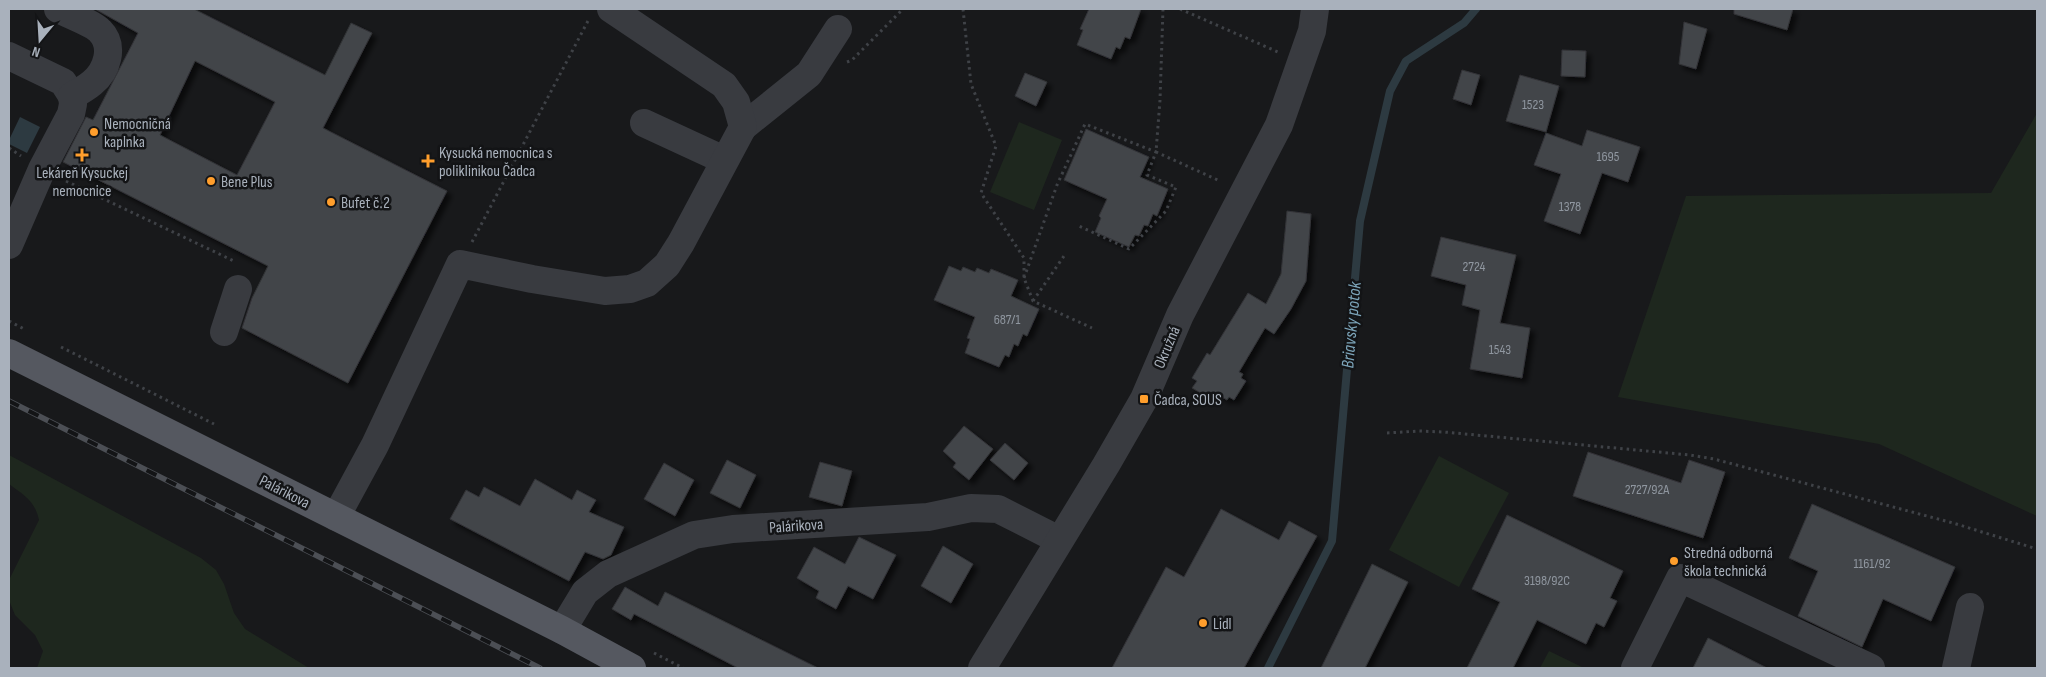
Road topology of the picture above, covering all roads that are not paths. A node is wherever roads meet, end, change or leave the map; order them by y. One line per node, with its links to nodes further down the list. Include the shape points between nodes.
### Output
1 (58, 9): 6 (street, via 100,30 109,55 102,72 93,82)
2 (1315, 9): 15 (street, Okružná, via 1312,31 1279,125 1180,315 1144,398)
3 (600, 13): 8 (street, via 724,85 736,102)
4 (838, 29): 8 (street, via 808,74)
5 (9, 56): 6 (street, via 63,82)
6 (72, 96): 10 (street, via 71,114)
7 (644, 123): 9 (street)
8 (743, 127): 9 (street)
9 (724, 160): 14 (street, via 667,265 647,283 630,289 605,291 460,264 376,445)
10 (9, 245)
11 (242, 278): 12 (street)
12 (224, 332)
13 (9, 354): 14 (main road, Palárikova)
14 (336, 517): 17 (main road, Palárikova)
15 (1059, 540): 17 (street, Palárikova, via 998,509 971,508 928,517 733,529 694,535 608,574 585,592); 19 (street, Okružná)
16 (1970, 607): 22 (street)
17 (562, 630): 18 (main road, Palárikova)
18 (632, 668)
19 (982, 668)
20 (1635, 668): 21 (street, via 1680,578)
21 (1871, 668)
22 (1956, 668)

